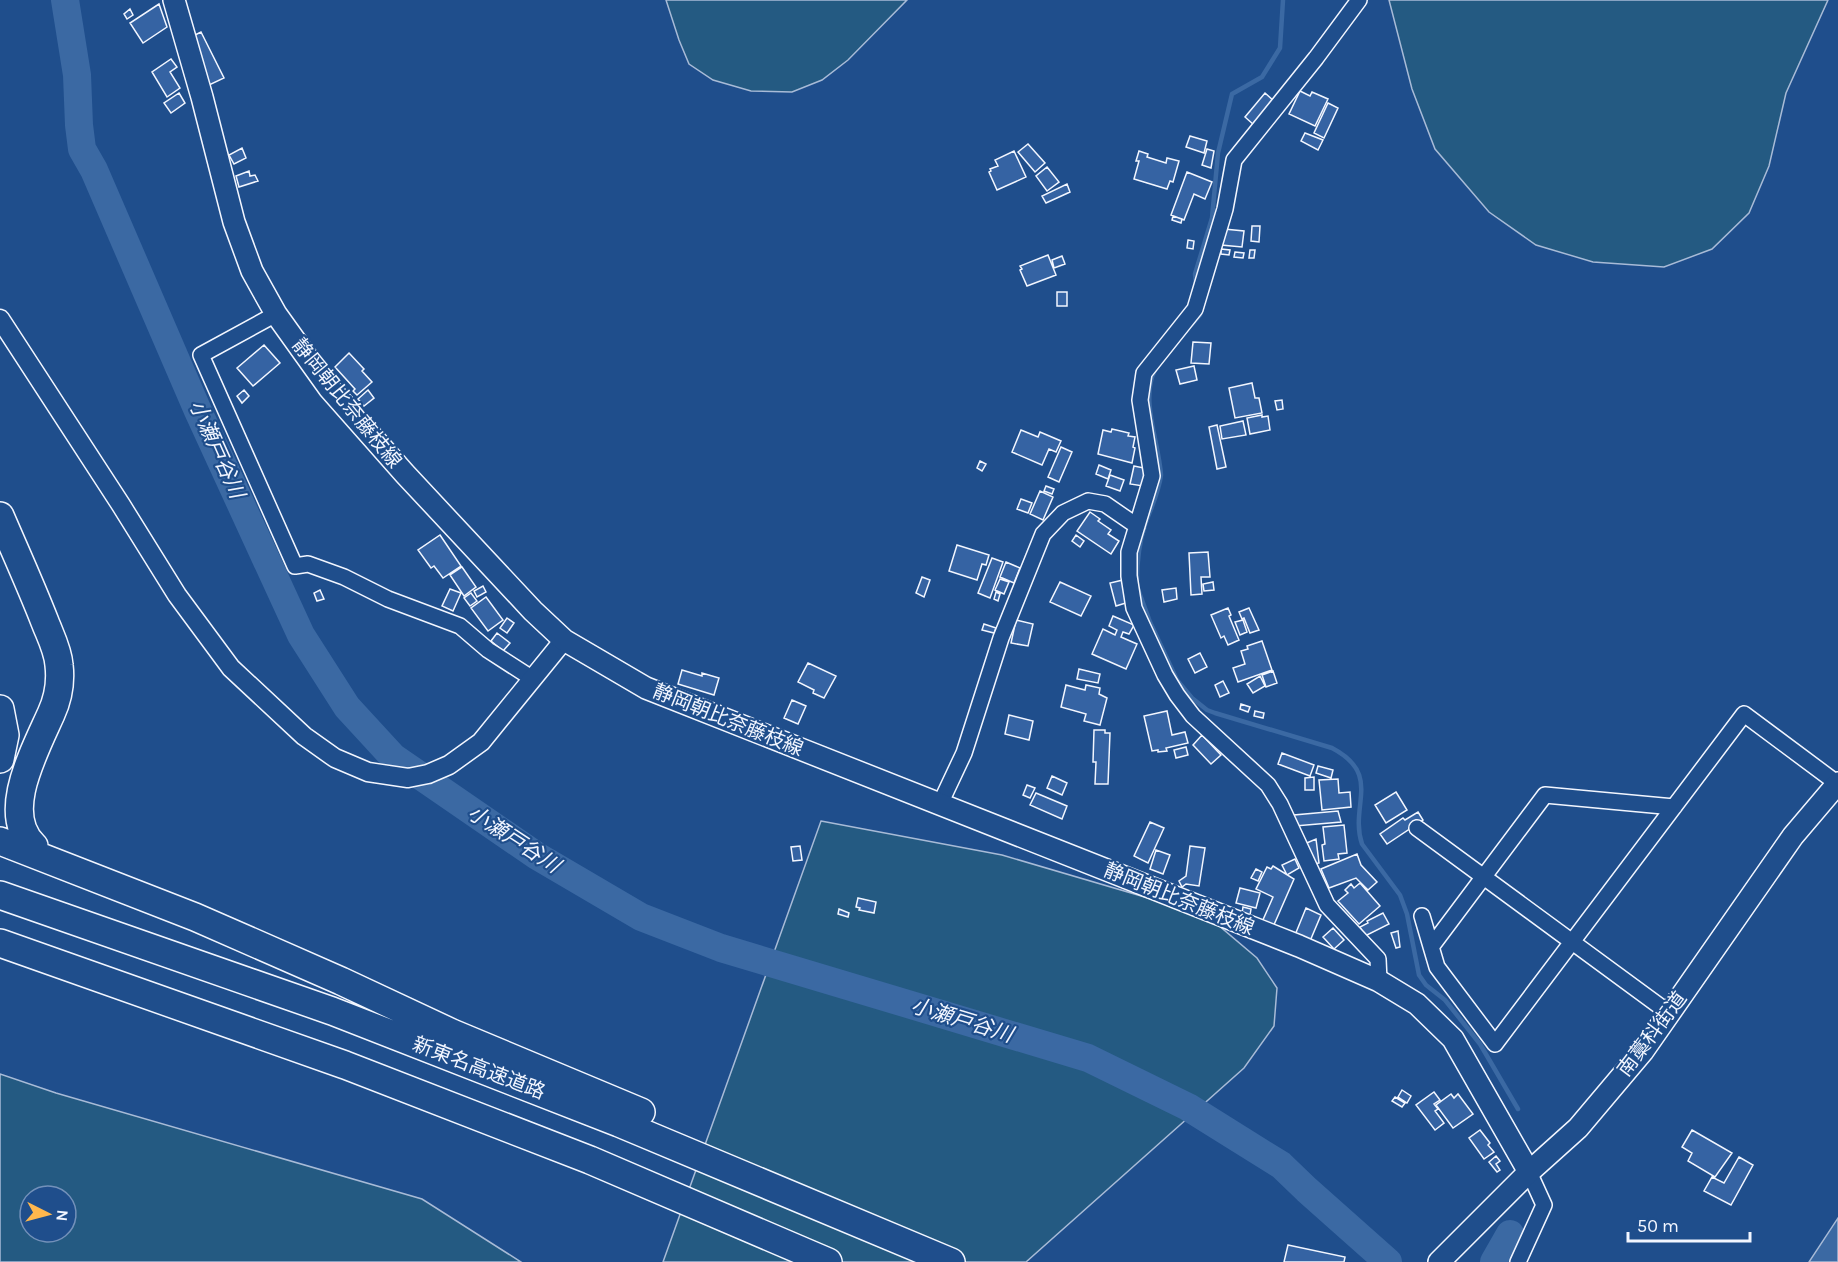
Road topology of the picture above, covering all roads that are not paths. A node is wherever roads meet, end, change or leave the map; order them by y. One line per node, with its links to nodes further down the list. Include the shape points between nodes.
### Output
1 (174, 0): 3 (main road, 静岡朝比奈藤枝線, via 234,222 252,271)
2 (1359, 0): 6 (street, via 1234,160 1225,209 1196,309 1144,373 1140,400 1152,476)
3 (276, 314): 7 (main road, 静岡朝比奈藤枝線, via 329,388); 8 (street, via 201,355 295,566 308,564 344,577 388,599 460,626)
4 (0, 320): 8 (street, via 177,595 231,668 304,736 335,758 368,772 408,778 428,774 459,759 481,742)
5 (0, 516): 17 (highway, via 36,597 59,664 52,713 3,792 3,818 26,843 78,864)
6 (1137, 526): 12 (street, via 1105,504 1088,501 1063,513 1043,534 1001,638 964,753); 23 (street, via 1129,576 1134,608 1165,675 1193,716 1268,785 1327,905 1378,959)
7 (564, 640): 8 (street); 12 (main road, 静岡朝比奈藤枝線, via 646,688)
8 (532, 679)
9 (0, 709): 10 (highway, via 5,735)
10 (0, 759)
11 (1838, 783): 13 (street, via 1744,714); 24 (main road, 南藁科街道, via 1793,836)
12 (940, 804): 23 (main road, 静岡朝比奈藤枝線)
13 (1674, 807): 16 (street, via 1545,795); 21 (street)
14 (1418, 828): 16 (street)
15 (0, 841): 17 (highway)
16 (1484, 878): 21 (street); 22 (street)
17 (116, 886): 26 (highway, via 645,1114)
18 (0, 895): 26 (highway, 新東名高速道路, via 343,1015 619,1122)
19 (1422, 916): 22 (street)
20 (0, 943): 27 (highway, via 345,1065 568,1151)
21 (1572, 943): 22 (street, via 1495,1044 1437,967); 24 (street)
22 (1431, 947)
23 (1379, 981): 25 (main road, 静岡朝比奈藤枝線, via 1417,1004 1453,1039)
24 (1669, 1013): 25 (main road, 南藁科街道, via 1643,1051 1578,1128)
25 (1529, 1172): 29 (main road, 南藁科街道); 30 (street, via 1544,1205)
26 (920, 1248): 28 (highway, 新東名高速道路)
27 (828, 1262)
28 (951, 1262)
29 (1439, 1262)
30 (1518, 1262)

